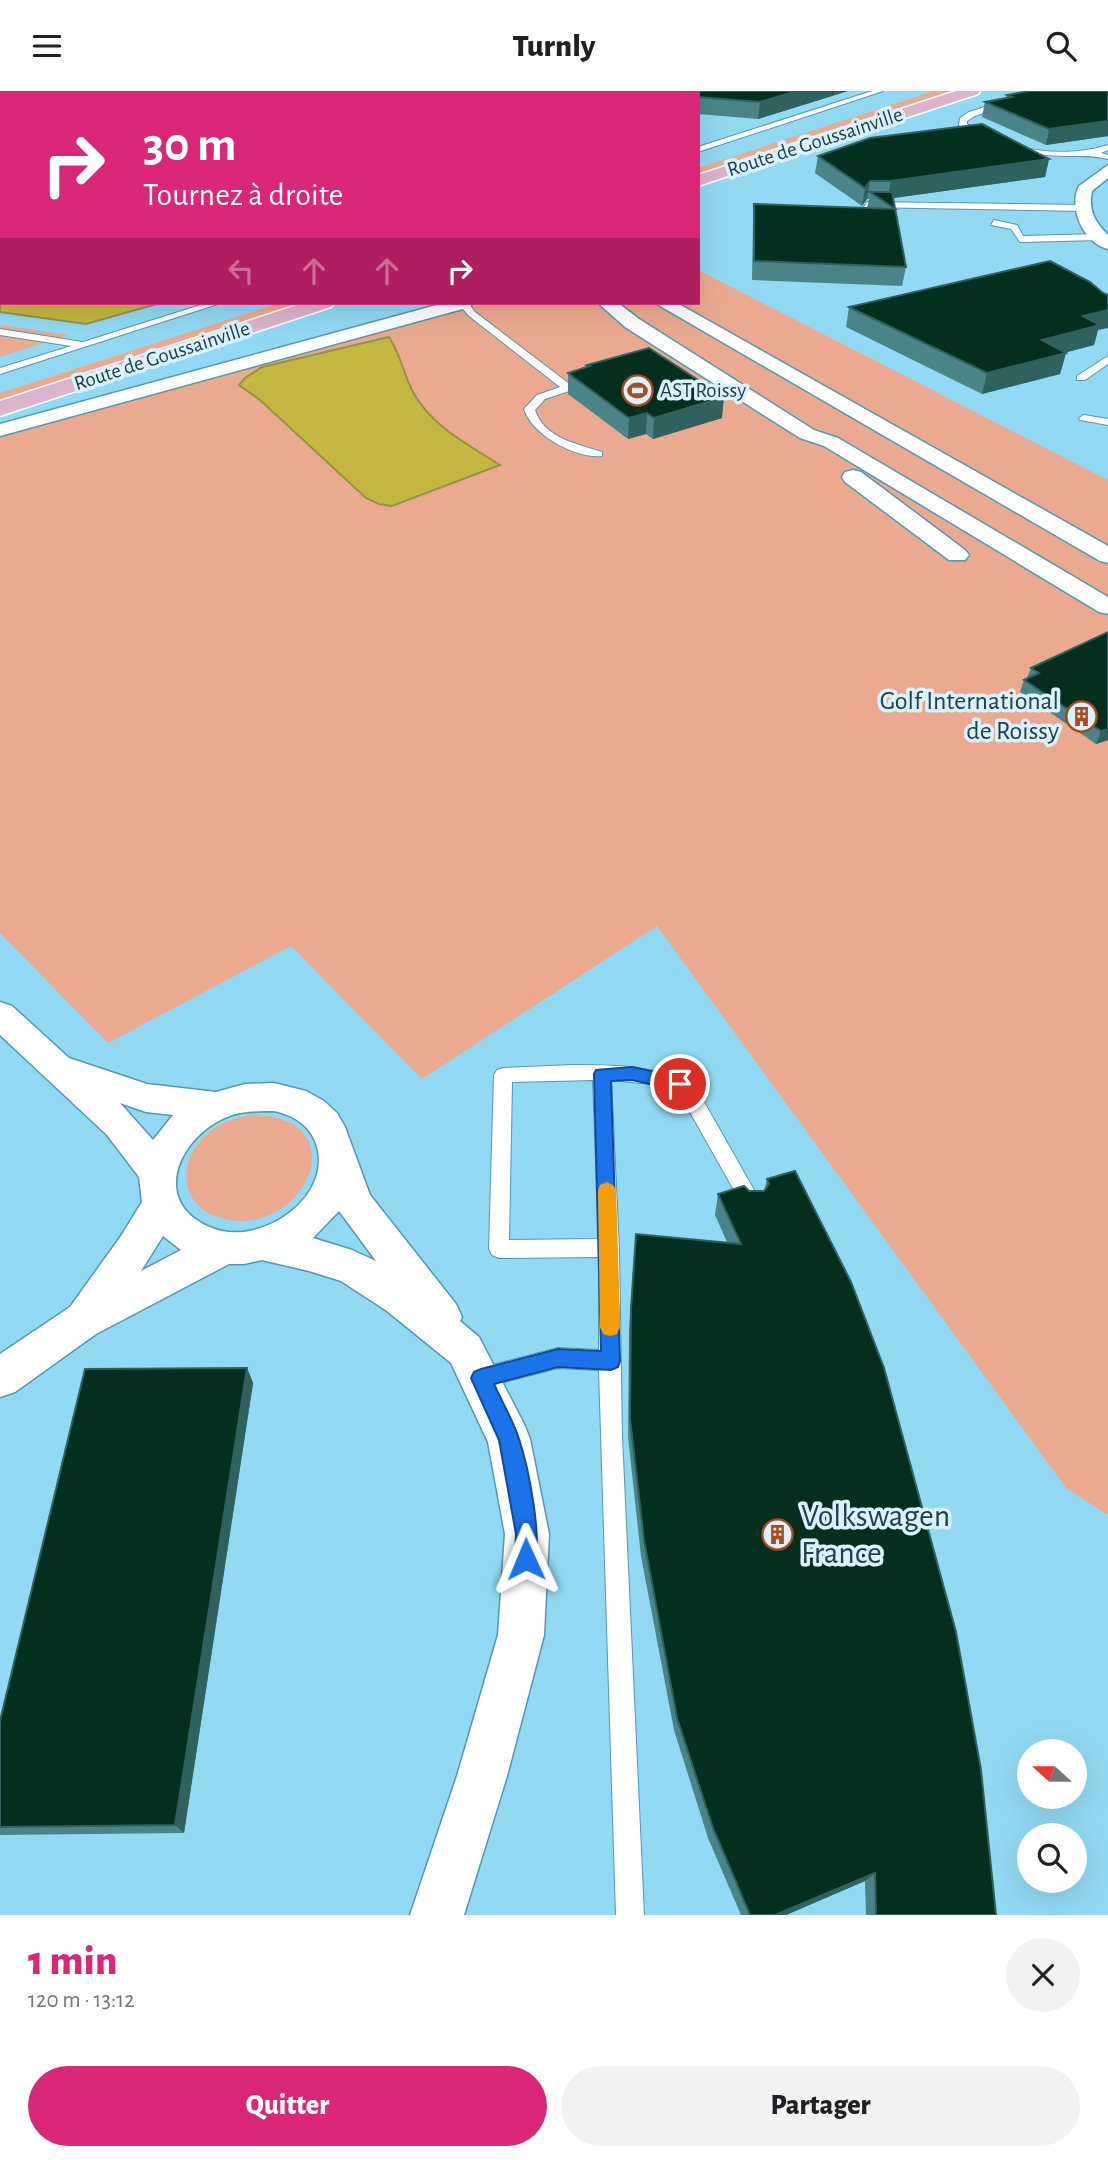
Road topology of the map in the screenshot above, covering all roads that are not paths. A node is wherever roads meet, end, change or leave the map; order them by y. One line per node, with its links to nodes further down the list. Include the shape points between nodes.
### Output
1 (879, 91): 6 (lane)
2 (925, 91): 9 (main road, Route de Goussainville)
3 (972, 91): 11 (main road, Route de Goussainville)
4 (1041, 91): 7 (lane, via 972,114 963,125 995,142 1034,151)
5 (1108, 146): 7 (lane)
6 (700, 149)
7 (1094, 153): 8 (lane)
8 (1108, 157)
9 (700, 164)
10 (1108, 170): 13 (street, via 1085,189)
11 (700, 180)
12 (867, 205): 13 (lane)
13 (1082, 208): 15 (street)
14 (994, 223): 15 (lane, via 1014,227 1020,239)
15 (1104, 241)
16 (210, 305): 24 (lane)
17 (261, 305): 28 (main road, Route de Goussainville)
18 (318, 305): 29 (main road, Route de Goussainville)
19 (457, 305): 32 (street)
20 (465, 305): 34 (lane, via 568,388 541,397 529,409 541,431)
21 (610, 305): 33 (street)
22 (668, 305): 36 (street)
23 (0, 332): 24 (lane)
24 (83, 345): 26 (lane)
25 (1108, 359): 27 (lane)
26 (0, 371)
27 (1081, 378)
28 (0, 388)
29 (0, 409)
30 (1084, 418): 31 (lane)
31 (1108, 422)
32 (0, 430)
33 (807, 434): 35 (street, via 808,443); 37 (street, via 831,442)
34 (598, 454)
35 (957, 555)
36 (1108, 556)
37 (1108, 607)
38 (0, 1015): 39 (street)
39 (54, 1064): 41 (street, via 146,1098); 43 (street, via 120,1125)
40 (602, 1074): 44 (lane, via 632,1073 680,1084); 47 (lane); 47 (lane, via 503,1075 499,1249)
41 (216, 1106): 42 (street, via 264,1097 300,1104 321,1118 335,1138); 43 (street, via 177,1133 164,1152)
42 (339, 1162): 45 (street, via 334,1187 318,1212 293,1232); 50 (street, via 355,1204 415,1279)
43 (159, 1189): 46 (street, via 174,1226 196,1241); 48 (street, via 135,1248)
44 (752, 1203)
45 (264, 1244): 46 (street); 50 (street, via 352,1267 401,1298)
46 (223, 1248): 48 (street)
47 (609, 1248): 49 (lane)
48 (82, 1321): 51 (street)
49 (611, 1361): 50 (lane, via 558,1358); 53 (lane)
50 (473, 1364): 52 (street, via 509,1439 527,1534 521,1635)
51 (0, 1378)
52 (437, 1915)
53 (630, 1915)

